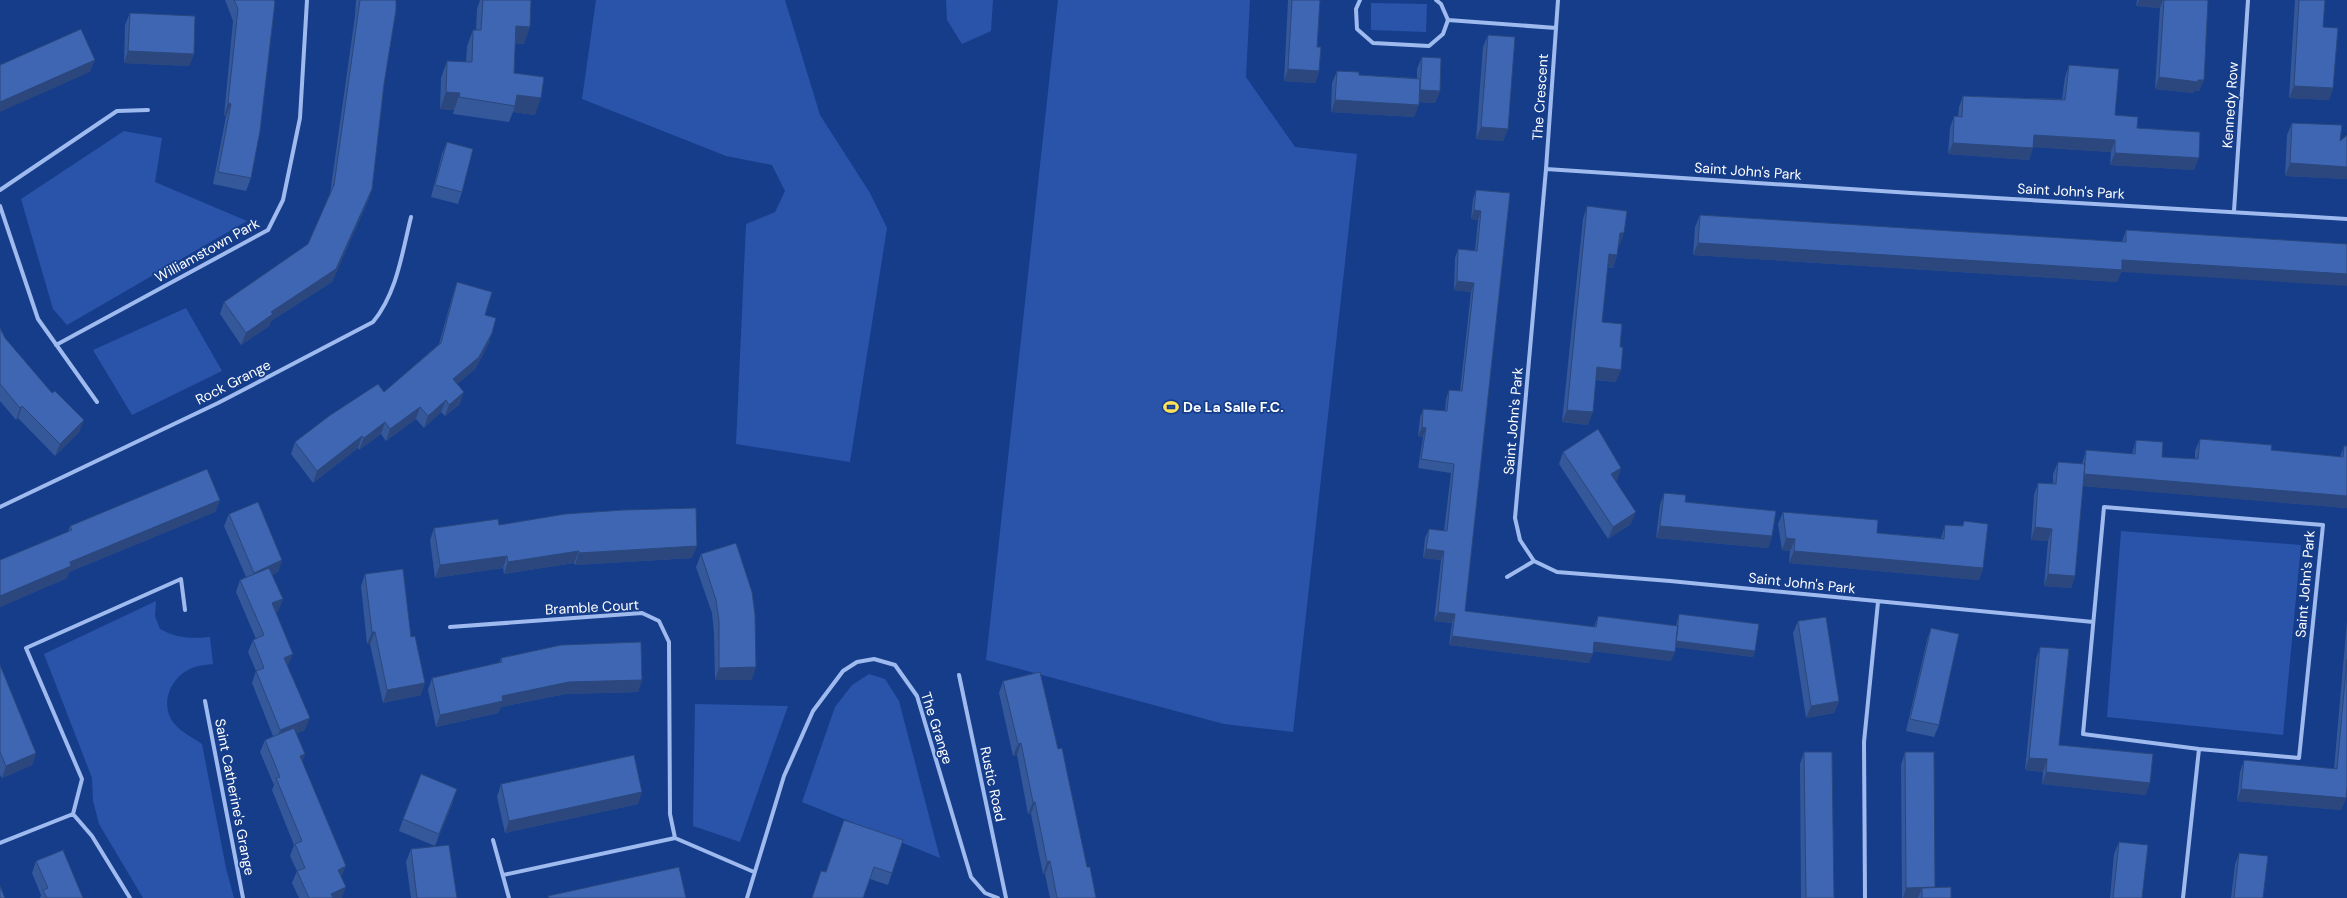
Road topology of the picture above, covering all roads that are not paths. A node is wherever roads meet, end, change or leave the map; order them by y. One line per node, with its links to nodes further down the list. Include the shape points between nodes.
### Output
1 (307, 0): 15 (street, Williamstown Park, via 300,118 283,200 268,230)
2 (1360, 0): 6 (street, via 1356,9 1357,29 1373,42 1429,46 1443,34)
3 (1436, 0): 6 (street, via 1442,4)
4 (1558, 0): 7 (street, The Crescent)
5 (2248, 0): 12 (street, Kennedy Row)
6 (1448, 20): 7 (street)
7 (1556, 28): 9 (street, The Crescent)
8 (148, 110): 10 (street, via 117,111)
9 (1546, 168): 12 (street, Saint John's Park, via 1911,193); 18 (street, Saint John's Park, via 1515,518 1520,540)
10 (0, 190)
11 (0, 206): 15 (street, via 38,319)
12 (2234, 211): 14 (street, Saint John's Park)
13 (411, 217): 17 (street, Rock Grange, via 392,292 385,308 373,322 218,403)
14 (2347, 219)
15 (56, 345): 16 (street)
16 (97, 402)
17 (0, 507)
18 (1534, 561): 19 (street); 20 (street, Saint John's Park, via 1557,572)
19 (1507, 578)
20 (1878, 602): 22 (street, Saint John's Park); 39 (street, via 1864,742)
21 (185, 610): 27 (street, via 181,579 26,648 82,779)
22 (2093, 622): 26 (street, Saint John's Park, via 2083,734); 26 (street, Saint John's Park, via 2104,507 2323,525 2299,758)
23 (450, 627): 28 (street, Bramble Court, via 642,613 659,622 669,642 670,814)
24 (959, 675): 38 (street, Rustic Road)
25 (205, 701): 34 (street, Saint Catherine's Grange)
26 (2199, 749): 40 (street)
27 (73, 814): 30 (street); 33 (street, via 92,836)
28 (675, 838): 31 (street); 32 (street)
29 (493, 840): 32 (street)
30 (0, 843)
31 (754, 872): 36 (street, The Grange); 37 (street, The Grange, via 784,776 813,711 843,671 857,662 874,659 895,665 917,696 971,877 985,893)
32 (503, 875): 35 (street)
33 (130, 898)
34 (243, 898)
35 (509, 898)
36 (747, 898)
37 (998, 898)
38 (1006, 898)
39 (1865, 898)
40 (2183, 898)

